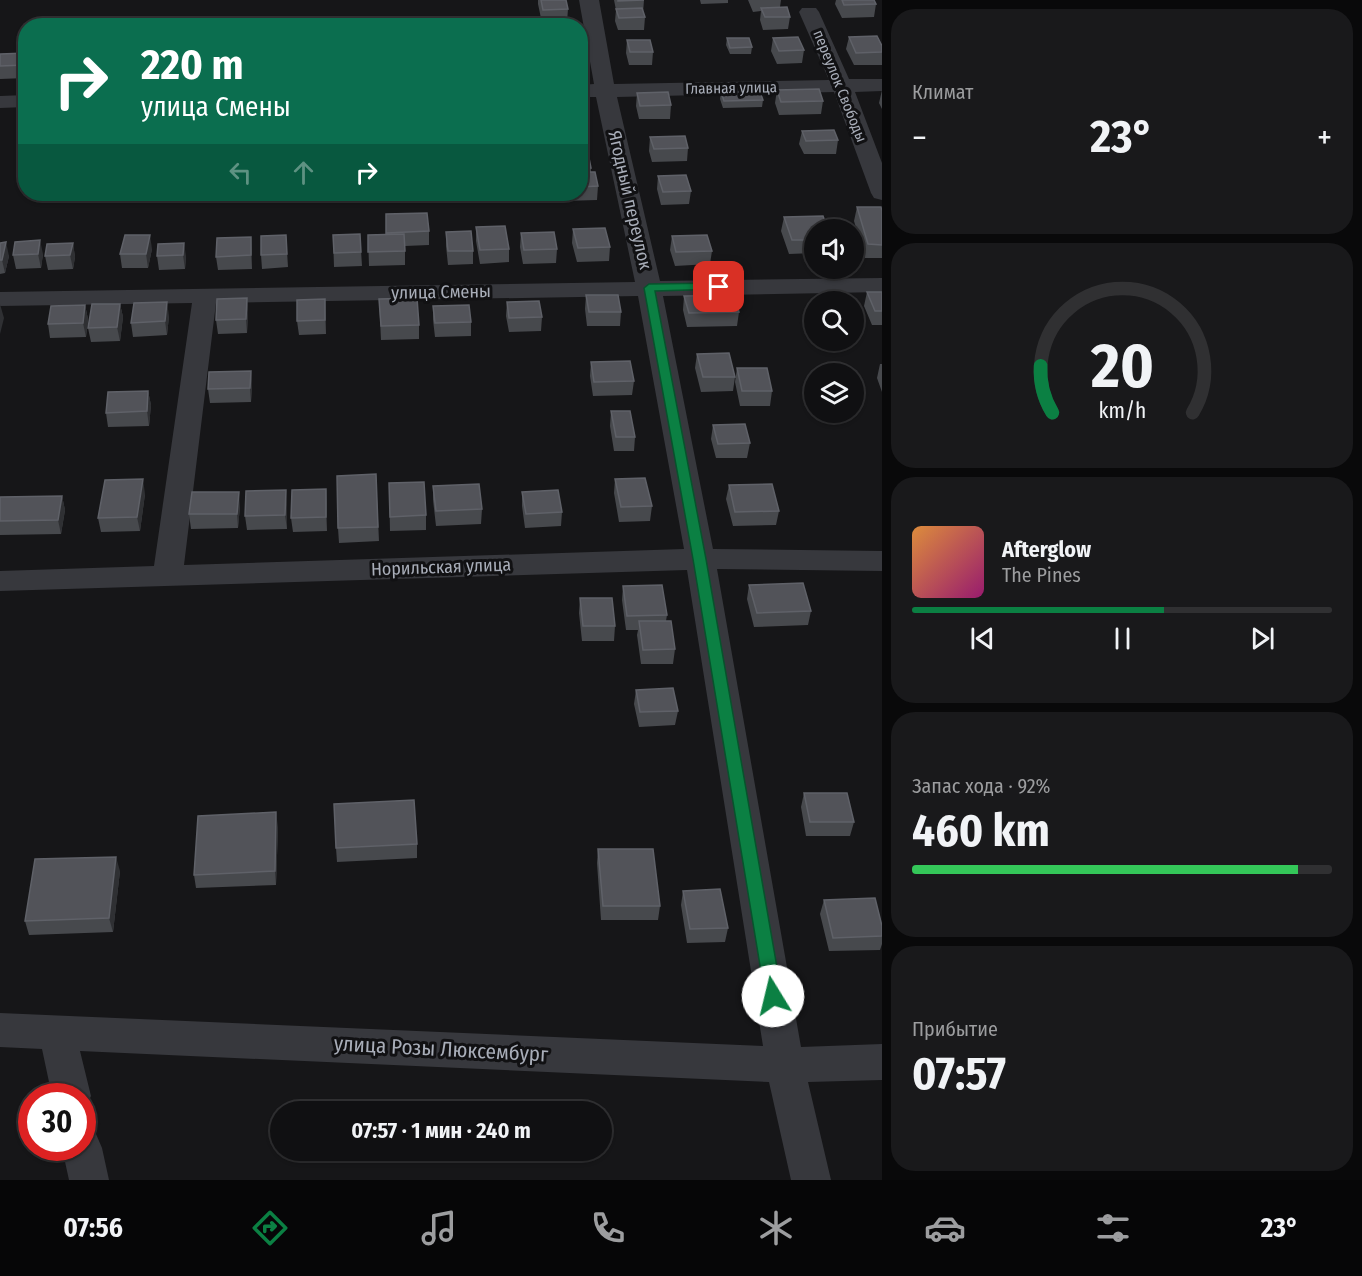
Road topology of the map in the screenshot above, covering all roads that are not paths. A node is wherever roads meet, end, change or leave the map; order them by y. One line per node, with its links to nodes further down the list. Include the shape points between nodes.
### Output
1 (589, 0): 5 (street, Ягодный переулок)
2 (809, 12): 4 (street, переулок Свободы)
3 (882, 85): 4 (street, Главная улица)
4 (842, 86): 5 (street, Главная улица); 8 (street, переулок Свободы)
5 (593, 91): 10 (street, Ягодный переулок)
6 (18, 101): 7 (street)
7 (0, 102)
8 (882, 193)
9 (882, 285): 10 (street, улица Смены)
10 (649, 288): 11 (street, улица Смены); 13 (street, Ягодный переулок)
11 (205, 296): 12 (street, улица Смены); 15 (street)
12 (0, 299)
13 (700, 559): 14 (street, Норильская улица); 15 (street, Норильская улица); 20 (street, Ягодный переулок)
14 (882, 561)
15 (168, 575): 16 (street, Норильская улица)
16 (0, 581)
17 (0, 1030): 18 (street, улица Розы Люксембург)
18 (57, 1031): 20 (street, улица Розы Люксембург); 21 (street)
19 (882, 1062): 20 (street, улица Розы Люксембург)
20 (785, 1065): 24 (street, Ягодный переулок)
21 (68, 1083)
22 (85, 1161): 23 (street)
23 (89, 1180)
24 (811, 1180)

